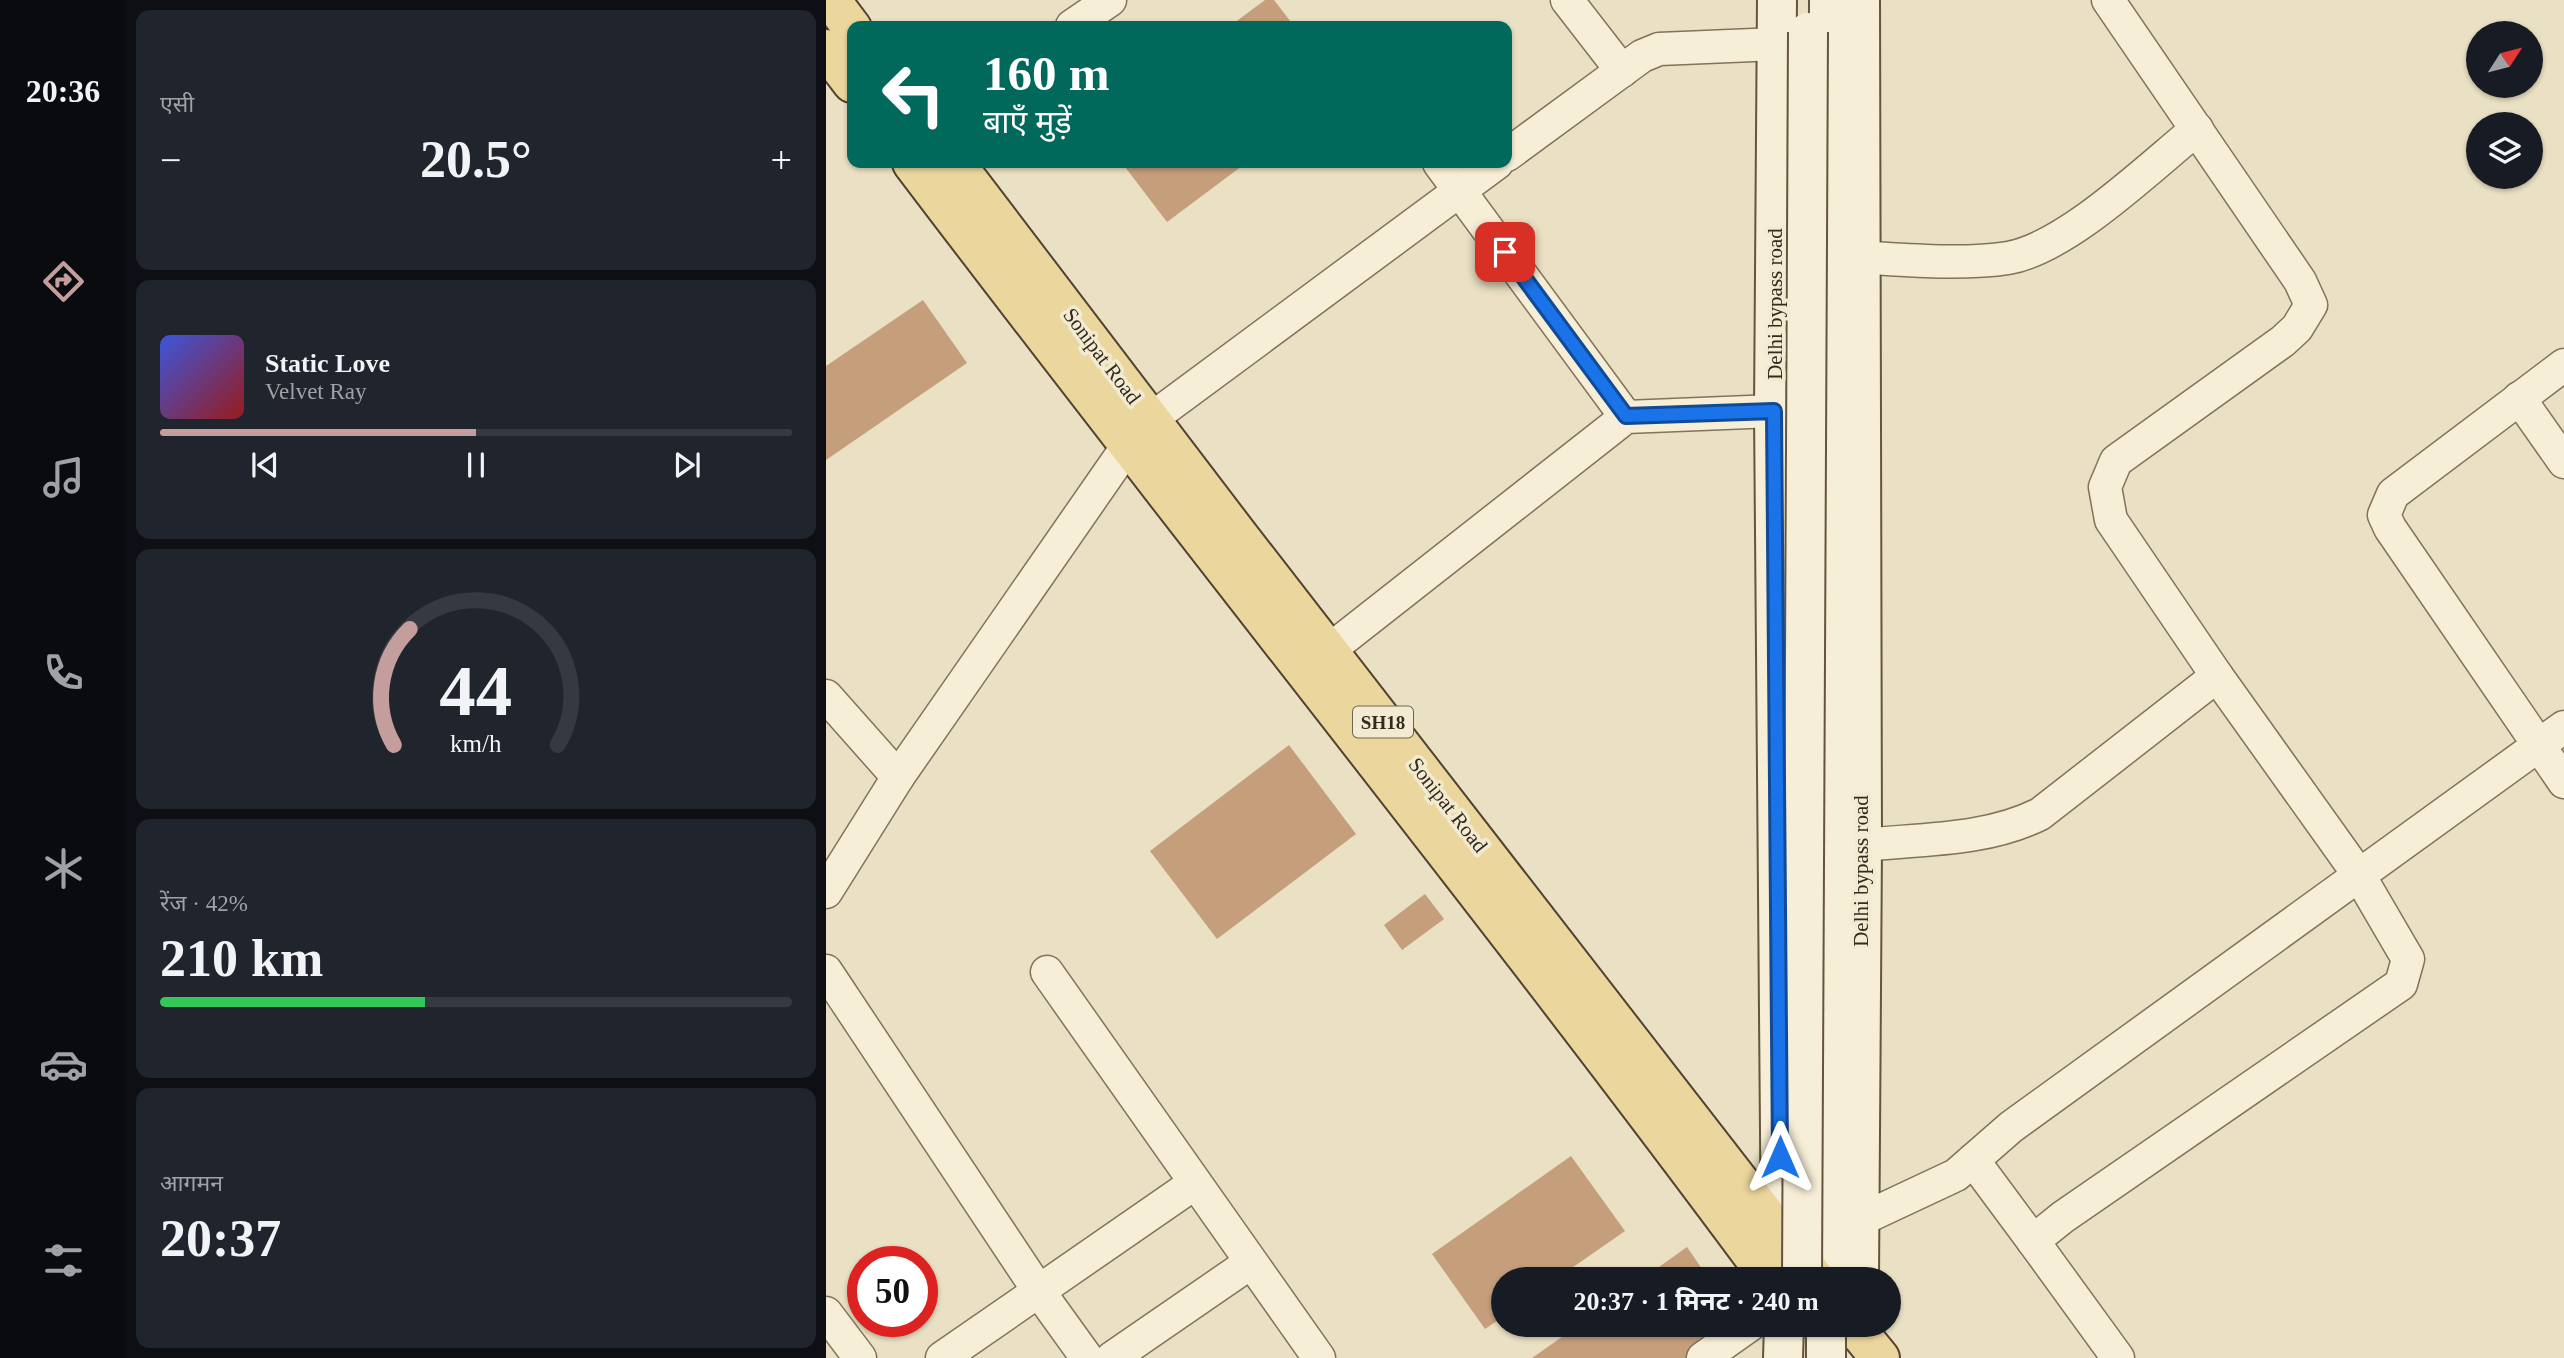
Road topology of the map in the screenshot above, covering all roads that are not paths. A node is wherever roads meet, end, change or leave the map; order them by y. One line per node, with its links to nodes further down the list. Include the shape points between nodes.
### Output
1 (831, 0): 7 (main road)
2 (1110, 0): 8 (street)
3 (1567, 0): 11 (street)
4 (1776, 0): 9 (main road, Delhi bypass road)
5 (1860, 0): 20 (main road, Delhi bypass road)
6 (2108, 0): 13 (street)
7 (847, 21)
8 (1079, 21)
9 (1810, 21): 11 (street, via 1659,50); 23 (main road, Delhi bypass road); 47 (main road, bridge); 49 (main road)
10 (826, 49): 12 (main road)
11 (1622, 71): 14 (street)
12 (847, 76)
13 (2197, 130): 20 (street, via 2074,228 2041,247 2008,258 1913,261); 28 (street, via 2300,281 2311,305 2283,341 2116,461 2105,487 2111,520)
14 (1512, 151)
15 (916, 168): 25 (main road, Sonipat Road / SH18)
16 (958, 168): 25 (main road, Sonipat Road / SH18)
17 (1443, 168): 19 (street)
18 (1490, 168): 19 (street)
19 (1459, 190): 24 (street); 25 (street)
20 (1858, 257): 34 (main road, Delhi bypass road)
21 (2564, 365): 22 (street)
22 (2519, 398): 26 (street); 31 (street, via 2393,494 2384,514)
23 (1774, 411): 24 (street); 42 (main road, Delhi bypass road)
24 (1626, 416): 27 (street)
25 (1139, 433): 27 (main road, Sonipat Road / SH18); 32 (street); 45 (main road, Sonipat Road / SH18)
26 (2564, 462)
27 (1328, 651): 42 (main road, Sonipat Road / SH18)
28 (2217, 676): 34 (street, via 2040,814 2016,826 1986,834); 35 (street)
29 (826, 696): 32 (street)
30 (2564, 727): 31 (street)
31 (2536, 746): 33 (street); 35 (street)
32 (898, 777): 36 (street)
33 (2564, 782)
34 (1862, 845): 41 (main road, Delhi bypass road)
35 (2359, 875): 39 (street, via 2011,1127); 43 (street, via 2408,959 2401,984)
36 (826, 892)
37 (826, 971): 51 (street)
38 (1047, 972): 40 (street)
39 (1973, 1160): 41 (street, via 1956,1175); 43 (street)
40 (1195, 1183): 44 (street); 51 (street)
41 (1860, 1220): 50 (main road, Delhi bypass road)
42 (1780, 1236): 46 (main road, Delhi bypass road); 48 (main road, Sonipat Road / SH18)
43 (2033, 1241): 66 (street)
44 (1250, 1263): 60 (street); 61 (street)
45 (1761, 1267)
46 (1783, 1267)
47 (1802, 1267)
48 (1805, 1267)
49 (1826, 1267)
50 (1859, 1267)
51 (1038, 1290): 58 (street); 59 (street)
52 (826, 1312): 57 (street)
53 (1733, 1337): 62 (street)
54 (1784, 1337): 63 (main road)
55 (1803, 1337): 64 (main road)
56 (1852, 1340): 65 (main road, bridge)
57 (860, 1358)
58 (942, 1358)
59 (1087, 1358)
60 (1112, 1358)
61 (1318, 1358)
62 (1703, 1358)
63 (1783, 1358)
64 (1801, 1358)
65 (1826, 1358)
66 (2118, 1358)

